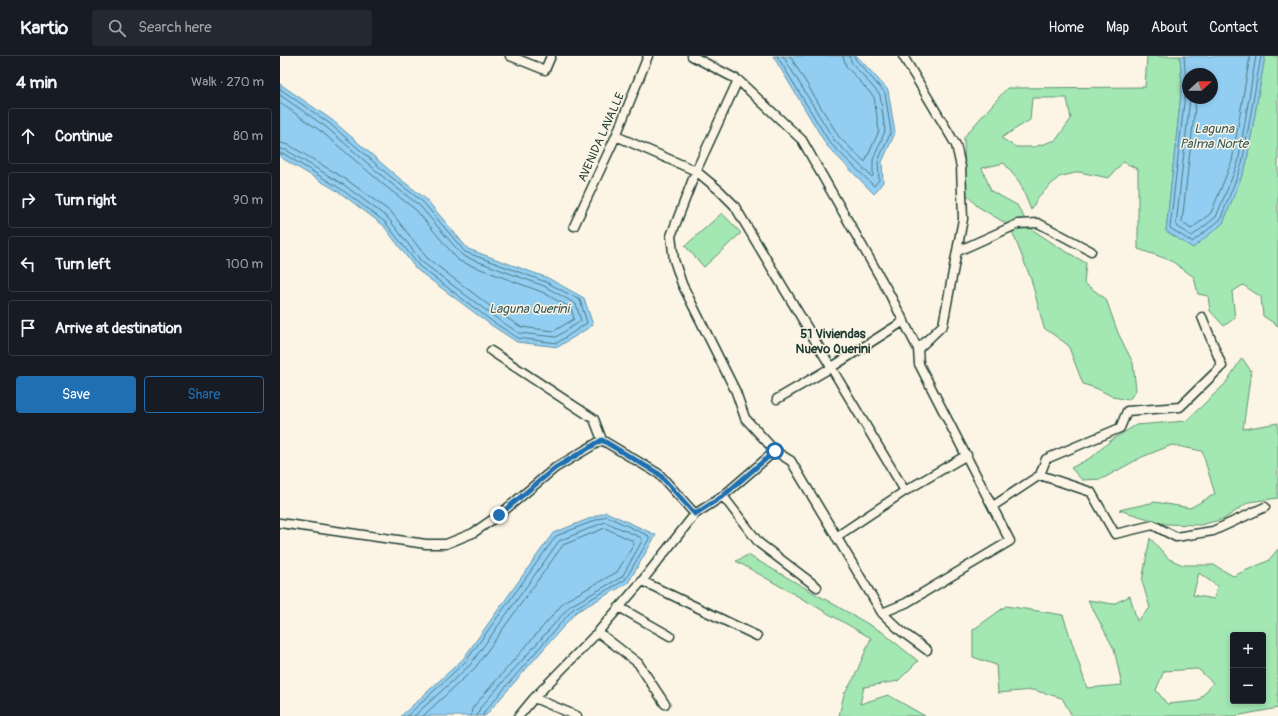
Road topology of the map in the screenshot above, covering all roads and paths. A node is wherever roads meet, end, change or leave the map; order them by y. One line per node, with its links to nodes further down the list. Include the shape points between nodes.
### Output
1 (510, 56): 2 (street, via 544,70)
2 (551, 56)
3 (648, 56): 7 (street, AVENIDA LAVALLE)
4 (692, 56): 6 (street)
5 (903, 56): 10 (street, via 956,145 961,167 963,219)
6 (738, 80): 8 (street); 13 (street, via 802,140)
7 (616, 136): 8 (street); 9 (street, AVENIDA LAVALLE)
8 (696, 171): 16 (street, via 734,205); 19 (street, via 670,236 674,260 682,284 736,392 745,418)
9 (574, 226)
10 (958, 251): 11 (street, via 1018,224 1038,223); 14 (street, via 943,325)
11 (1091, 251)
12 (1202, 317): 21 (street, via 1222,366 1180,407 1127,411 1120,428 1046,459)
13 (904, 321): 14 (street); 16 (street)
14 (918, 349): 20 (street, via 919,364)
15 (491, 350): 18 (street, via 594,419)
16 (832, 367): 17 (street); 22 (street)
17 (777, 399)
18 (602, 440): 26 (street, via 659,474); 27 (street, via 555,468 499,515 473,533 446,544 426,544)
19 (775, 451): 23 (street); 28 (street, via 791,461)
20 (966, 455): 22 (street); 24 (street)
21 (1040, 475): 24 (street); 25 (street, via 1091,492 1115,534 1153,525 1176,537 1213,531)
22 (905, 491): 28 (street)
23 (723, 496): 26 (street); 30 (street, via 759,543)
24 (993, 506): 32 (street, via 1010,541 906,603)
25 (1264, 507)
26 (695, 514): 29 (street)
27 (280, 523)
28 (836, 537): 32 (street)
29 (642, 581): 31 (street); 35 (street)
30 (817, 586)
31 (619, 607): 33 (street); 34 (street)
32 (882, 613): 36 (street)
33 (598, 632): 37 (street); 38 (street, via 638,663)
34 (670, 636)
35 (756, 636)
36 (927, 650)
37 (534, 698): 39 (street); 40 (street)
38 (665, 704)
39 (519, 716)
40 (577, 716)

